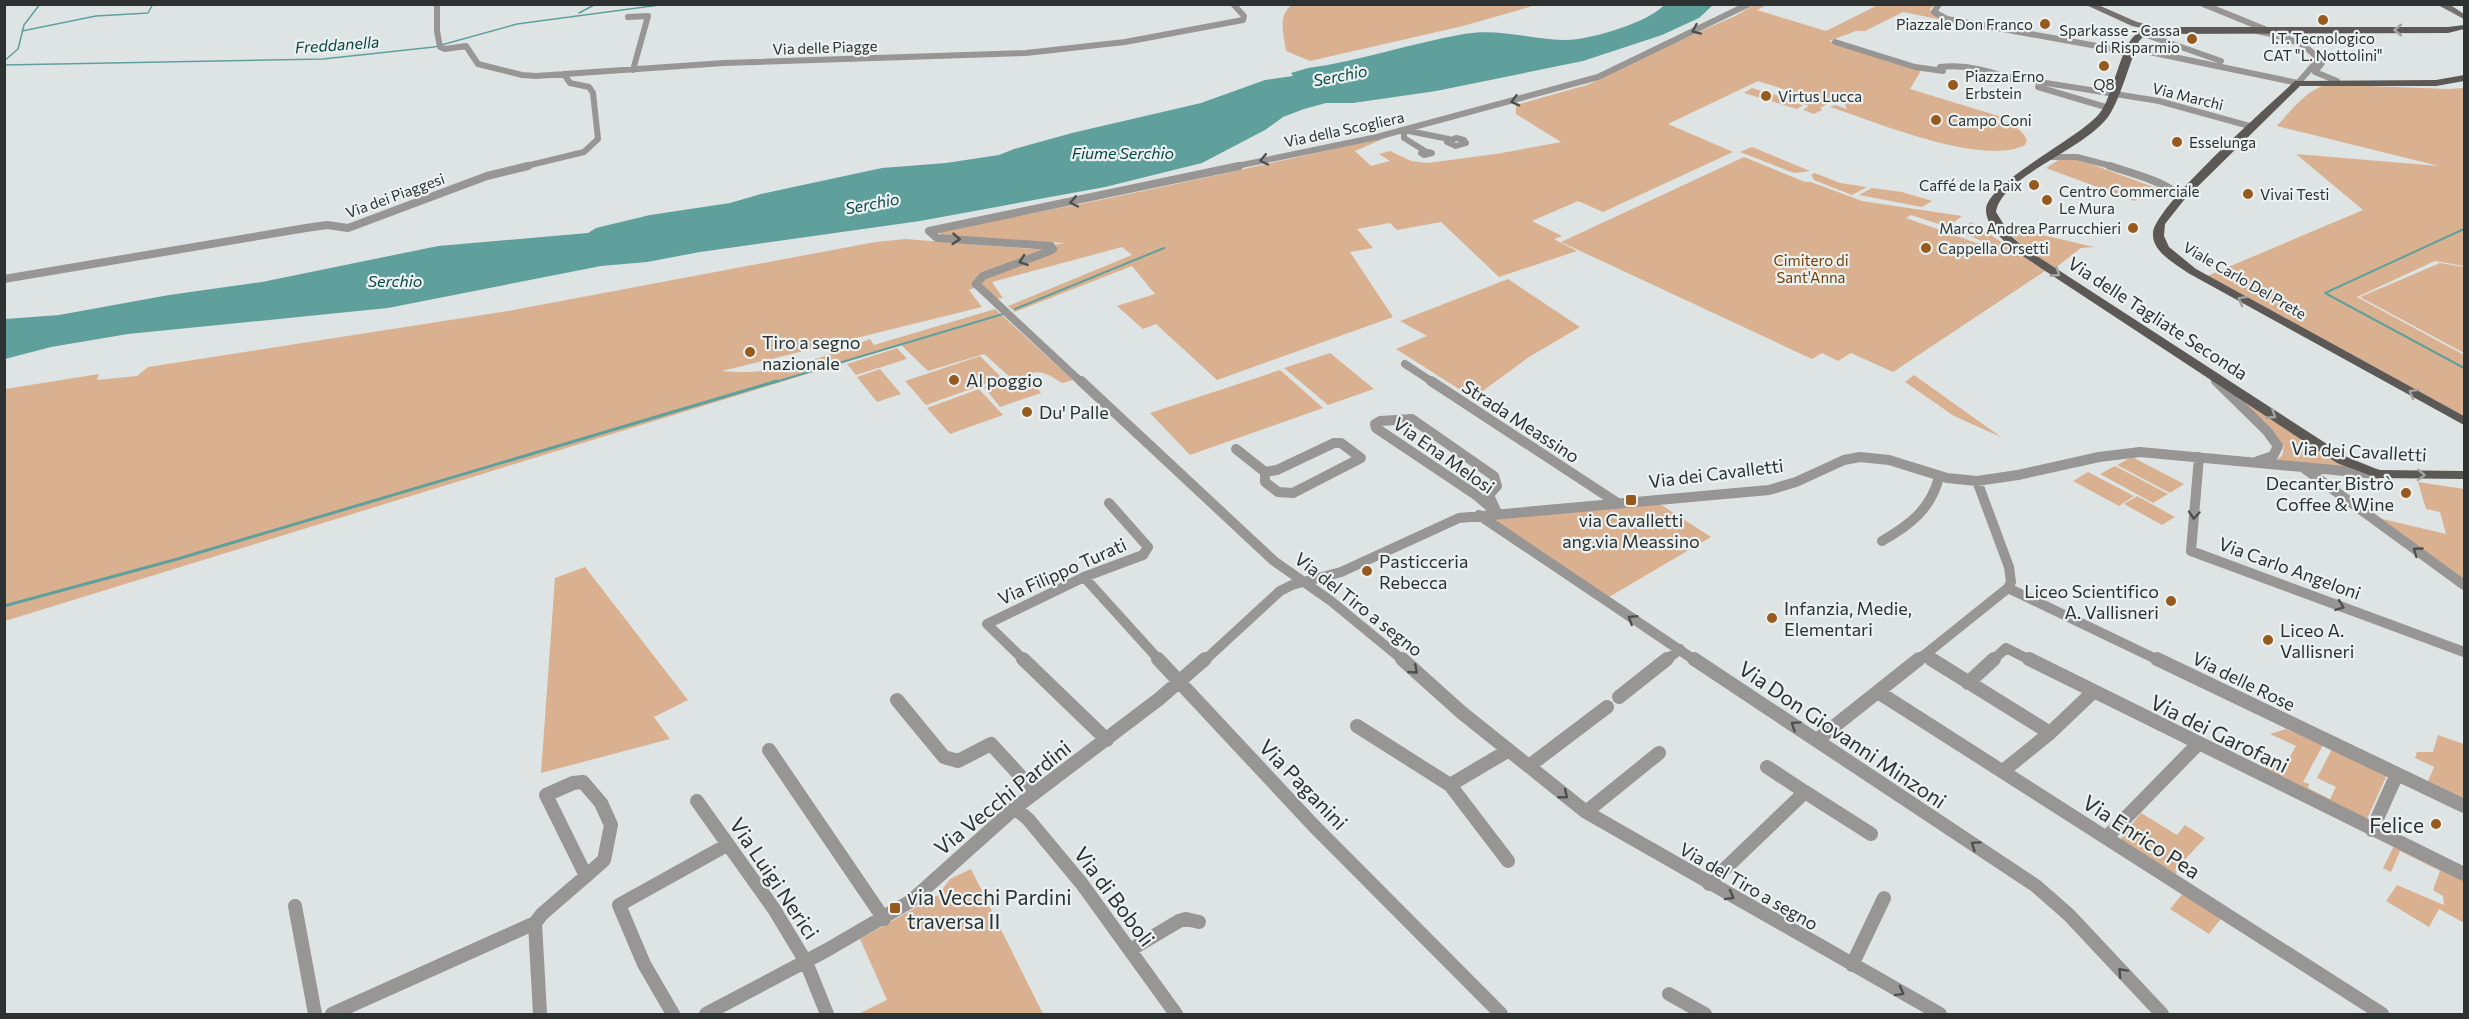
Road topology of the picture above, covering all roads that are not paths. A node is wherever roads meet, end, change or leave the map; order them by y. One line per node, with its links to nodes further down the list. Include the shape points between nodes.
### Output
1 (437, 4): 21 (street, Via delle Piagge, via 439,46 466,46 478,64 522,75)
2 (1233, 4): 20 (street, Via delle Piagge, via 1243,20 1080,48)
3 (1749, 4): 31 (street, Via della Scogliera, one-way to 31, via 1598,76)
4 (1938, 4): 18 (street, via 1934,12 1947,19 2108,48)
5 (2088, 4): 9 (main road)
6 (2218, 4): 8 (street)
7 (2440, 4): 11 (main road)
8 (2206, 6): 15 (street)
9 (2109, 14): 13 (main road); 18 (main road, via 2125,26)
10 (628, 17): 20 (street, via 648,16)
11 (2464, 17)
12 (2464, 27): 16 (main road, one-way to 16)
13 (2166, 30): 14 (main road); 18 (main road)
14 (2251, 31): 15 (main road); 25 (street, via 2274,34 2314,53 2318,60)
15 (2268, 31): 16 (main road)
16 (2283, 31): 24 (street, via 2279,34 2320,54 2323,62 2315,72)
17 (1835, 42): 22 (street, via 1915,67)
18 (2136, 45): 19 (street); 19 (street, via 2231,64); 26 (main road, Via delle Tagliate Seconda)
19 (2224, 68): 25 (street)
20 (633, 70): 21 (street, Via delle Piagge)
21 (564, 74): 39 (street, Via dei Piaggesi, via 570,83 589,87 593,93 598,138 585,152 487,176 348,228 306,228)
22 (2006, 77): 26 (street, Via Marchi); 27 (street)
23 (2464, 78): 24 (main road, via 2436,83)
24 (2337, 81): 25 (main road)
25 (2298, 83): 29 (main road, Viale Carlo Del Prete)
26 (2115, 93): 27 (main road, Via delle Tagliate Seconda); 29 (street, Via Marchi)
27 (2109, 108): 33 (main road, Via delle Tagliate Seconda, via 2098,122)
28 (1458, 120): 30 (street)
29 (2253, 127): 36 (main road, Viale Carlo Del Prete)
30 (1425, 133): 31 (street); 32 (street)
31 (1404, 134): 34 (street); 38 (street, Via della Scogliera, one-way to 38)
32 (1449, 139)
33 (2070, 143): 35 (main road, Via delle Tagliate Seconda); 36 (street, via 2076,152 2169,184)
34 (1425, 150)
35 (2050, 157): 37 (street, via 2068,155 2093,161 2167,187); 41 (main road, Via delle Tagliate Seconda, one-way to 41, via 1996,195 1991,212 2001,230 2022,251)
36 (2195, 184): 37 (main road, Viale Carlo Del Prete)
37 (2180, 198): 42 (main road, Viale Carlo Del Prete, one-way to 37, via 2176,261 2159,241 2158,230)
38 (929, 231): 58 (street, Via del Tiro a segno, one-way to 58, via 936,238 1045,245 1053,249 983,276 976,284)
39 (4, 279)
40 (1405, 364): 53 (street, Strada Meassino)
41 (2210, 375): 45 (street, Via dei Cavalletti, via 2278,446 2273,456); 48 (main road, Via delle Tagliate Seconda, one-way to 48, via 2342,460)
42 (2464, 421)
43 (1236, 449): 47 (street)
44 (2199, 457): 45 (street, Via dei Cavalletti); 51 (street, Via dei Cavalletti, via 2120,453 2032,474); 62 (street, Via Carlo Angeloni, one-way to 62, via 2192,551)
45 (2246, 464): 46 (street, Via dei Cavalletti)
46 (2304, 469): 48 (street, Via dei Cavalletti); 59 (street, one-way to 46)
47 (1265, 472): 47 (street, via 1265,482 1285,495 1361,456 1341,442 1334,443)
48 (2377, 474): 49 (main road, Via dei Cavalletti, one-way to 49)
49 (2462, 476)
50 (1939, 477): 51 (street, Via dei Cavalletti); 53 (street, Via dei Cavalletti, via 1879,459 1858,457 1769,490); 56 (street, via 1926,510)
51 (1977, 481): 60 (street, via 2009,567)
52 (1109, 503): 57 (street, Via Filippo Turati, via 1148,548 1143,555)
53 (1619, 504): 54 (street, Via dei Cavalletti)
54 (1497, 513): 54 (street, Via Ena Melosi, via 1489,495 1497,486 1494,476 1412,419 1375,424); 55 (street, Via dei Cavalletti)
55 (1479, 515): 58 (street, Via dei Cavalletti, via 1459,518 1341,572); 61 (street, Via Don Giovanni Minzoni, one-way to 55)
56 (1882, 541)
57 (1084, 577): 64 (street, Via Paganini); 73 (street, Via Filippo Turati, via 987,624)
58 (1302, 583): 64 (street, Via Vecchi Pardini, via 1280,591); 77 (street, Via del Tiro a segno, one-way to 77, via 1331,601)
59 (2464, 585)
60 (2008, 588): 63 (street); 82 (street, Via delle Rose)
61 (1680, 649): 68 (street); 74 (street, Via Don Giovanni Minzoni, one-way to 61)
62 (2464, 652)
63 (1924, 656): 65 (street); 66 (street)
64 (1179, 682): 73 (street, Via Vecchi Pardini); 114 (street, Via Paganini, via 1313,825)
65 (1968, 683): 67 (street, Via dei Garofani, via 2006,648); 72 (street)
66 (1878, 692): 74 (street); 81 (street, Via Enrico Pea)
67 (2093, 692): 72 (street); 75 (street, Via dei Garofani)
68 (1619, 697)
69 (897, 700): 84 (street, via 944,757 958,761 991,744)
70 (1607, 707): 79 (street)
71 (1357, 726): 83 (street)
72 (2050, 733): 81 (street)
73 (1107, 740): 84 (street, Via Vecchi Pardini)
74 (1817, 740): 117 (street, Via Don Giovanni Minzoni, one-way to 74, via 2069,915 2036,886)
75 (2198, 744): 90 (street, Via dei Garofani); 92 (street)
76 (769, 750): 100 (street)
77 (1509, 750): 79 (street, Via del Tiro a segno); 83 (street)
78 (1659, 753): 89 (street)
79 (1529, 766): 89 (street, Via del Tiro a segno, one-way to 89)
80 (1767, 767): 85 (street)
81 (2003, 771): 92 (street, Via Enrico Pea)
82 (2397, 774): 87 (street, Via delle Rose); 90 (street)
83 (1450, 784): 94 (street)
84 (1035, 792): 88 (street, Via Vecchi Pardini)
85 (1804, 792): 91 (street); 97 (street)
86 (697, 801): 93 (street, Via Luigi Nerici)
87 (2464, 806)
88 (1015, 808): 100 (street, Via Vecchi Pardini, via 927,888); 103 (street, Via di Boboli, via 1029,819)
89 (1586, 812): 97 (street, Via del Tiro a segno)
90 (2372, 830): 95 (street, Via dei Garofani)
91 (1870, 834)
92 (2106, 838): 118 (street, Via Enrico Pea)
93 (727, 845): 104 (street, Via Luigi Nerici, via 774,909); 110 (street, via 619,905 644,964)
94 (1508, 861)
95 (2464, 874)
96 (585, 876): 96 (street, via 604,860 611,825 601,803 584,782 546,795); 101 (street)
97 (1709, 884): 105 (street, Via del Tiro a segno, one-way to 105)
98 (1884, 898): 105 (street)
99 (295, 906): 107 (street)
100 (884, 918): 104 (street, Via Vecchi Pardini)
101 (535, 922): 108 (street); 109 (street)
102 (1199, 922): 103 (street, via 1179,921)
103 (1130, 951): 113 (street, Via di Boboli)
104 (806, 962): 111 (street, Via Vecchi Pardini); 112 (street, Via Luigi Nerici)
105 (1852, 965): 116 (street, Via del Tiro a segno, one-way to 116)
106 (1669, 994): 115 (street)
107 (315, 1014)
108 (332, 1014)
109 (540, 1014)
110 (673, 1014)
111 (706, 1014)
112 (827, 1014)
113 (1176, 1014)
114 (1501, 1014)
115 (1705, 1014)
116 (1940, 1014)
117 (2162, 1014)
118 (2382, 1014)

